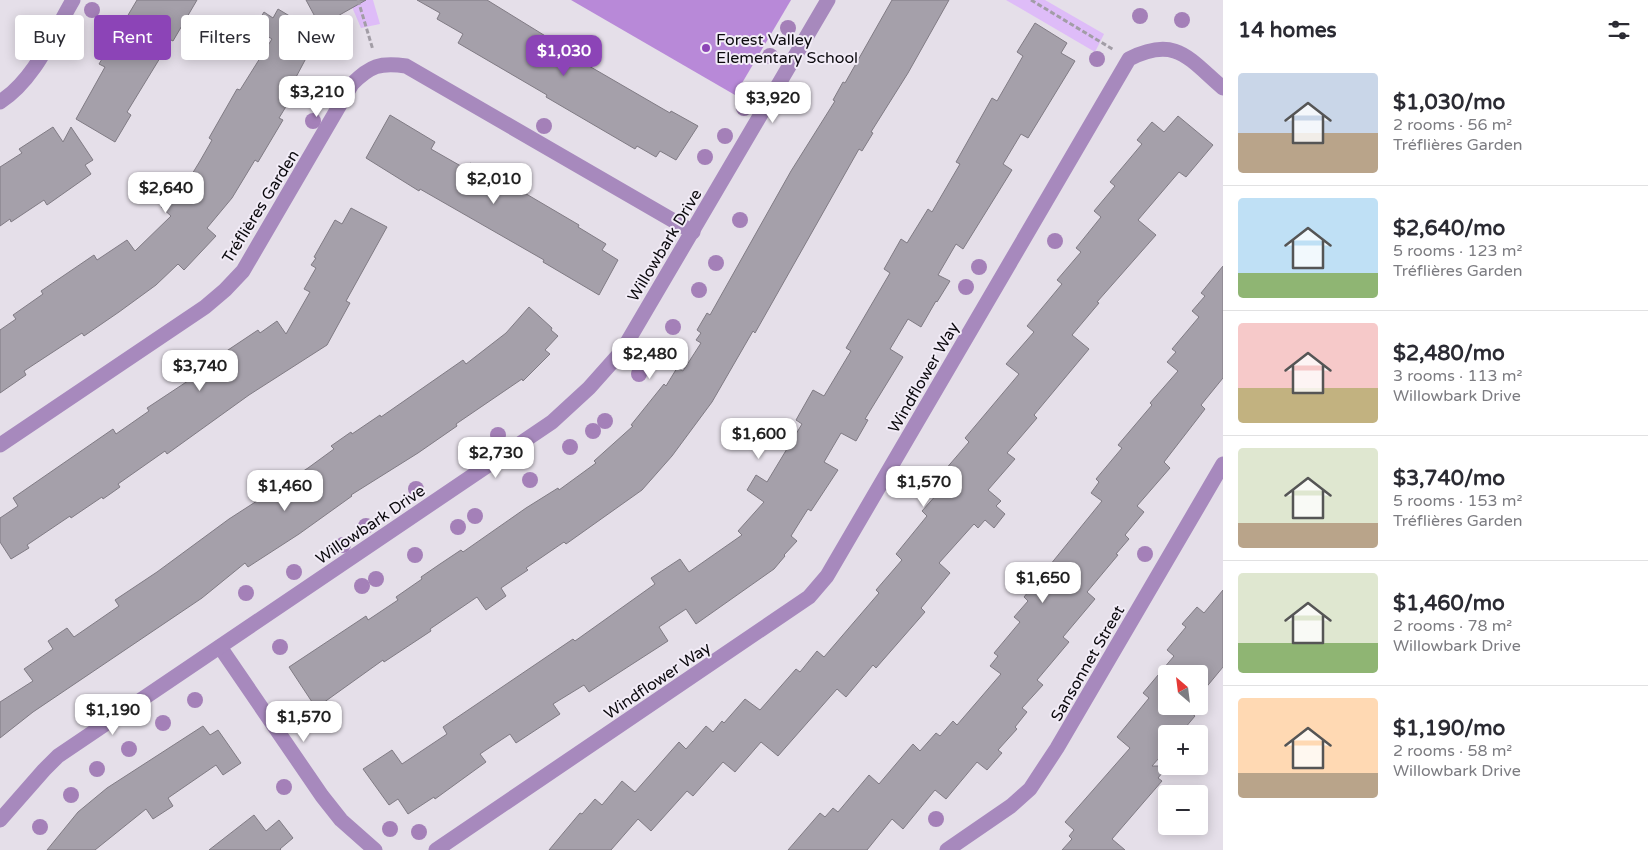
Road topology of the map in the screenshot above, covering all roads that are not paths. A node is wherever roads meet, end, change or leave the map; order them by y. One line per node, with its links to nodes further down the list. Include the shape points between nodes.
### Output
1 (73, 0): 4 (street, via 29,76)
2 (828, 0): 5 (street, Willowbark Drive)
3 (1223, 88): 11 (street, Windflower Way, via 1174,50 1146,50 1129,58 828,576 809,597)
4 (0, 102)
5 (693, 232): 6 (street, Tréflières Garden, via 406,66 378,65 352,84 263,238 242,271 225,290); 8 (street, Willowbark Drive, via 622,351 552,422)
6 (0, 445)
7 (1223, 464): 12 (street, Sansonnet Street, via 1030,789)
8 (220, 647): 9 (street, Willowbark Drive, via 58,756); 10 (street, via 322,796 341,820)
9 (0, 820)
10 (375, 850)
11 (436, 850)
12 (947, 850)

